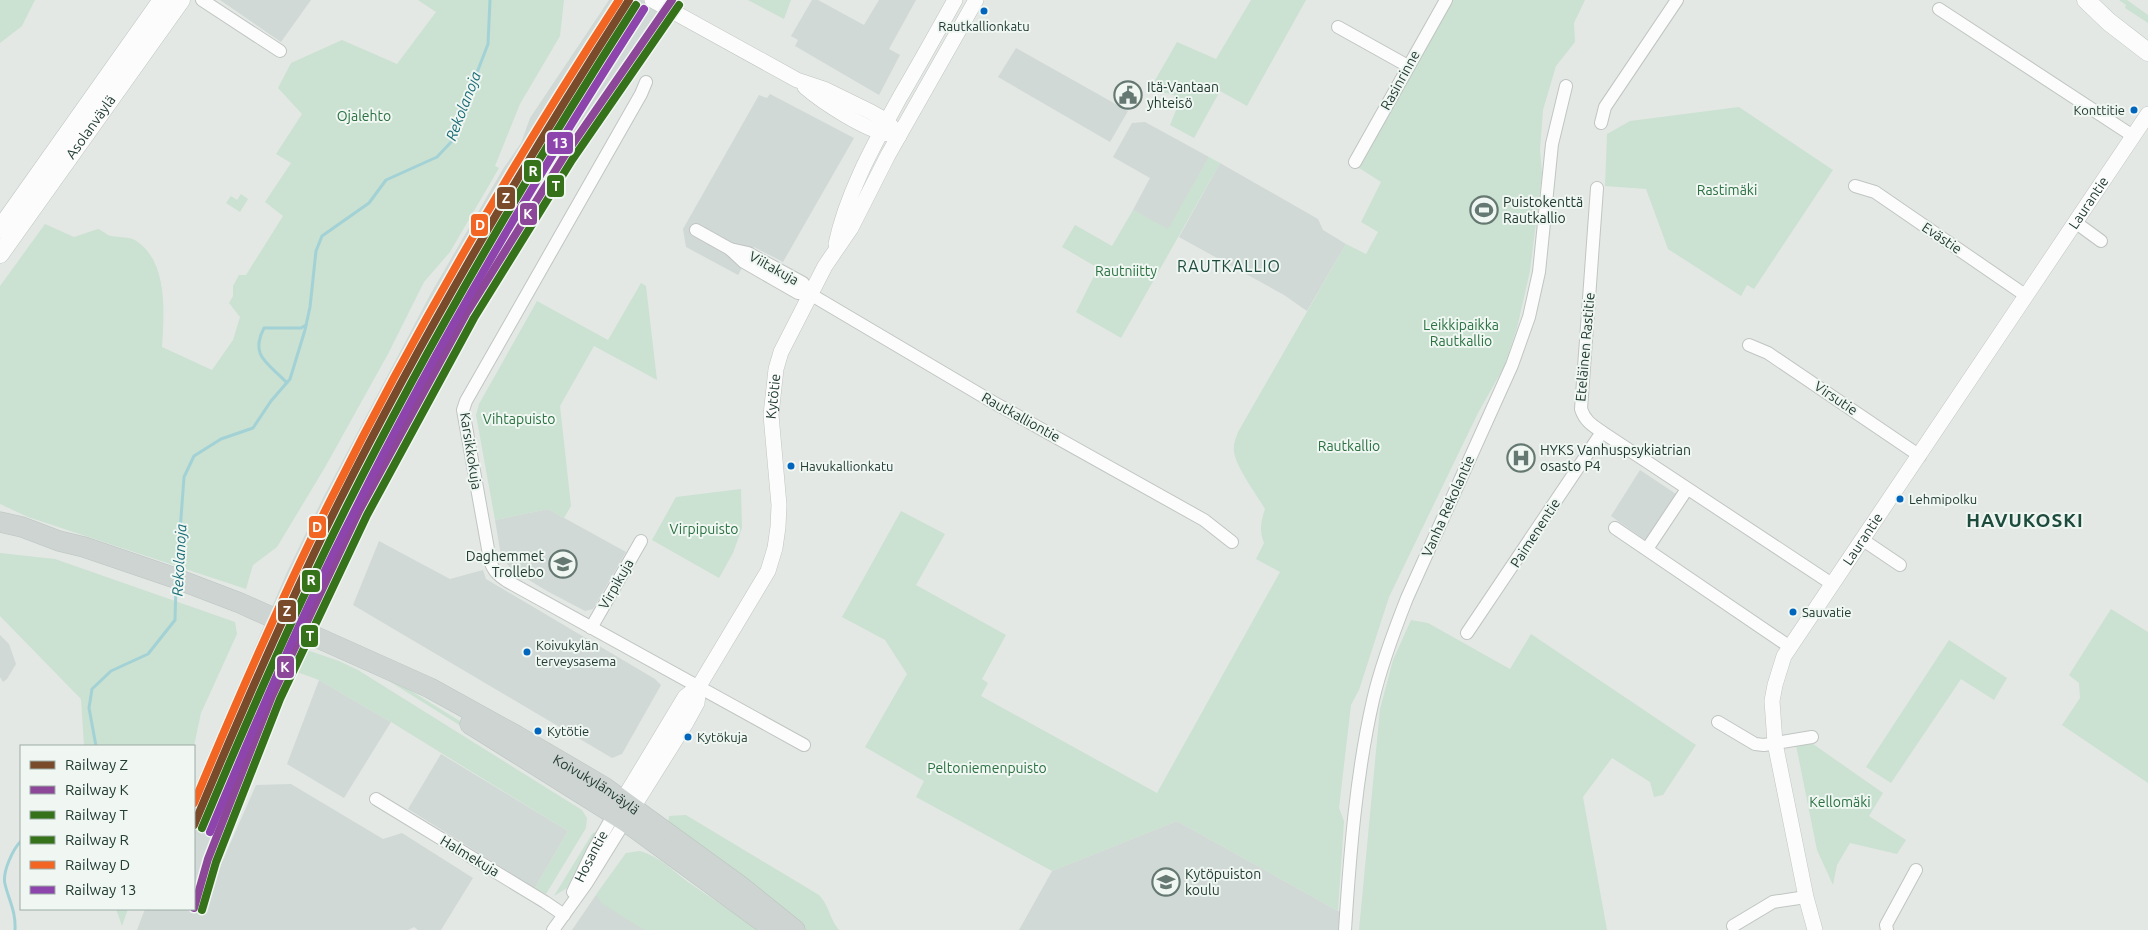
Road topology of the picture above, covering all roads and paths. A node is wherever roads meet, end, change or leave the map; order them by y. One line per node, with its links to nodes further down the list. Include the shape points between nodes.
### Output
1 (162, 0): 27 (main road, Asolanväylä)
2 (181, 0): 31 (main road, Asolanväylä)
3 (202, 0): 13 (street)
4 (652, 0): 20 (street, via 796,80 824,90)
5 (955, 0): 20 (street, Kytötie)
6 (976, 0): 21 (street, Kytötie)
7 (1446, 0): 15 (street, Rasinrinne)
8 (1676, 0): 19 (street, via 1605,107)
9 (2088, 2): 12 (main road, via 2114,15); 14 (main road)
10 (1940, 9): 22 (street)
11 (1338, 27): 15 (street)
12 (2148, 39)
13 (280, 51)
14 (2148, 52)
15 (1408, 66): 23 (street, Rasinrinne)
16 (646, 82): 48 (street, Karsikkokuja, via 463,410 492,568)
17 (1566, 86): 65 (street, Vanha Rekolantie, via 1552,144 1539,272 1529,317 1512,365 1407,598 1374,699 1354,812)
18 (2148, 114): 22 (street, Laurantie)
19 (1601, 123)
20 (884, 127): 21 (street); 30 (street, Kytötie, via 857,180)
21 (899, 136): 30 (street, Kytötie, via 851,228)
22 (2133, 136): 26 (street, Laurantie)
23 (1355, 162)
24 (1855, 186): 33 (street, Evästie, via 1875,192)
25 (1597, 188): 35 (street, Eteläinen Rastitie, via 1581,409 1587,421)
26 (2075, 222): 29 (street); 33 (street, Laurantie)
27 (0, 229)
28 (696, 230): 32 (street, Viitakuja, via 730,248 748,253 803,284)
29 (2101, 241)
30 (834, 250): 32 (street, Kytötie)
31 (0, 254)
32 (810, 294): 44 (street, Rautkalliontie, via 991,401 1204,520); 51 (street, Kytötie, via 789,333 776,369 771,414 779,505 775,548 768,571)
33 (2025, 295): 36 (street, Laurantie)
34 (1749, 345): 36 (street, Virsutie, via 1768,353)
35 (1602, 432): 37 (street, Eteläinen Rastitie); 49 (street, Paimenentie)
36 (1920, 456): 41 (street, Laurantie)
37 (1687, 489): 45 (street); 47 (street, Eteläinen Rastitie)
38 (0, 522): 42 (main road, Koivukylänväylä)
39 (1615, 528): 45 (street)
40 (0, 535): 42 (main road, Koivukylänväylä)
41 (1863, 540): 46 (street); 47 (street, Laurantie)
42 (59, 541): 57 (main road, Koivukylänväylä, via 172,577 347,649 380,666 424,697)
43 (641, 541): 48 (street, Virpikuja)
44 (1232, 542)
45 (1647, 549): 50 (street)
46 (1900, 565)
47 (1832, 584): 50 (street, Laurantie)
48 (591, 628): 51 (street, Karsikkokuja)
49 (1467, 633)
50 (1790, 647): 54 (street, Laurantie, via 1774,685)
51 (699, 686): 55 (street); 57 (street, Kytötie, via 685,697)
52 (1718, 722): 54 (street, via 1755,744)
53 (1812, 737): 54 (street)
54 (1775, 743): 59 (street, Laurantie)
55 (804, 745)
56 (376, 799): 60 (street, Halmekuja)
57 (624, 810): 60 (street, Hosantie, via 593,851); 63 (main road, Koivukylänväylä); 64 (main road, Koivukylänväylä, via 739,885)
58 (1916, 870): 67 (street, via 1886,925)
59 (1806, 897): 61 (street, via 1773,902); 66 (street, Laurantie)
60 (564, 915): 62 (street, Hosantie)
61 (1733, 926)
62 (553, 930)
63 (774, 930)
64 (795, 930)
65 (1345, 930)
66 (1815, 930)
67 (1887, 930)

